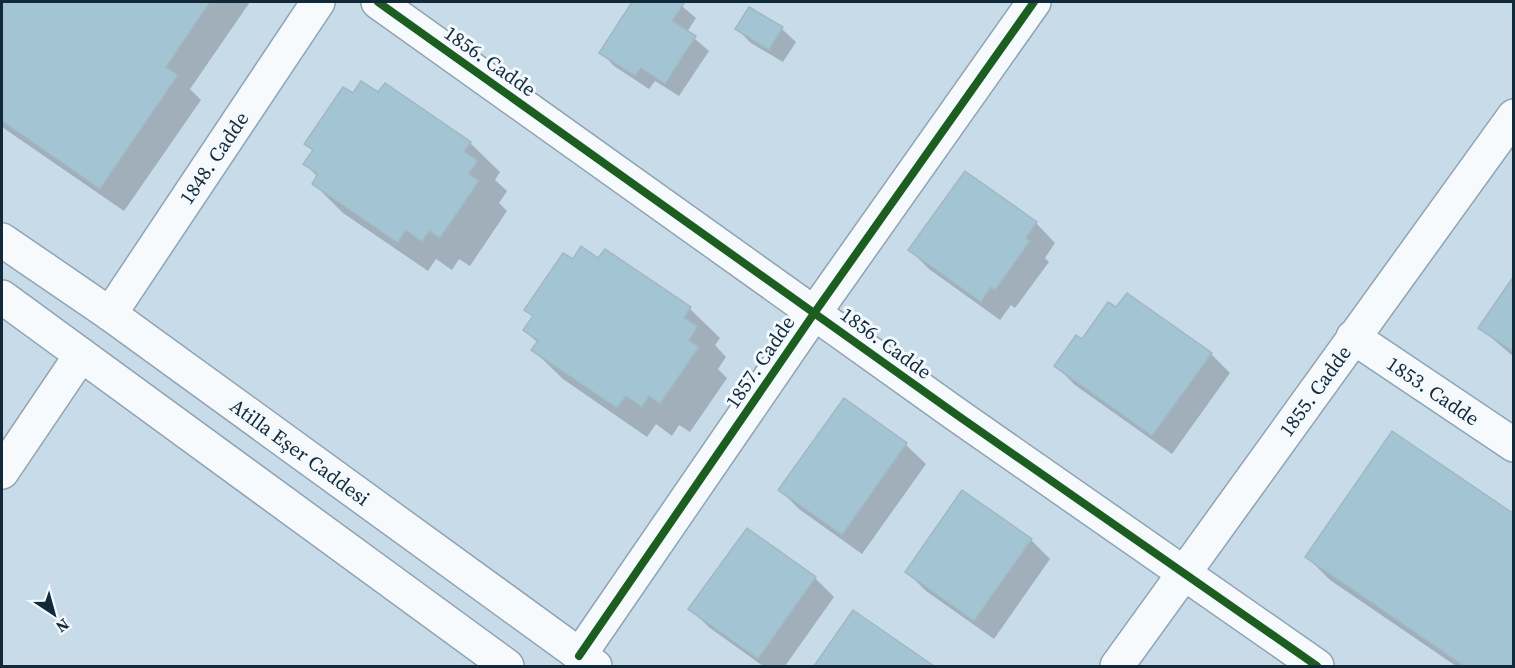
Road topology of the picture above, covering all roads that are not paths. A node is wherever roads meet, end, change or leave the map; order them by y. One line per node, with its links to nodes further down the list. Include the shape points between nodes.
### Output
1 (318, 2): 8 (street, 1848. Cadde)
2 (378, 2): 7 (street, 1856. Cadde)
3 (1034, 2): 7 (street, 1857. Cadde)
4 (1514, 116): 9 (street, 1855. Cadde)
5 (2, 240): 8 (street, Atilla Eşer Caddesi)
6 (2, 297): 10 (street)
7 (815, 312): 13 (street, 1856. Cadde); 14 (street, 1857. Cadde)
8 (110, 314): 14 (street, Atilla Eşer Caddesi)
9 (1353, 337): 11 (street, 1853. Cadde); 13 (street, 1855. Cadde)
10 (81, 355): 12 (street); 15 (street)
11 (1514, 445)
12 (2, 472)
13 (1183, 574): 16 (street, 1855. Cadde); 17 (street, 1856. Cadde)
14 (587, 661)
15 (507, 666)
16 (1117, 666)
17 (1317, 666)

